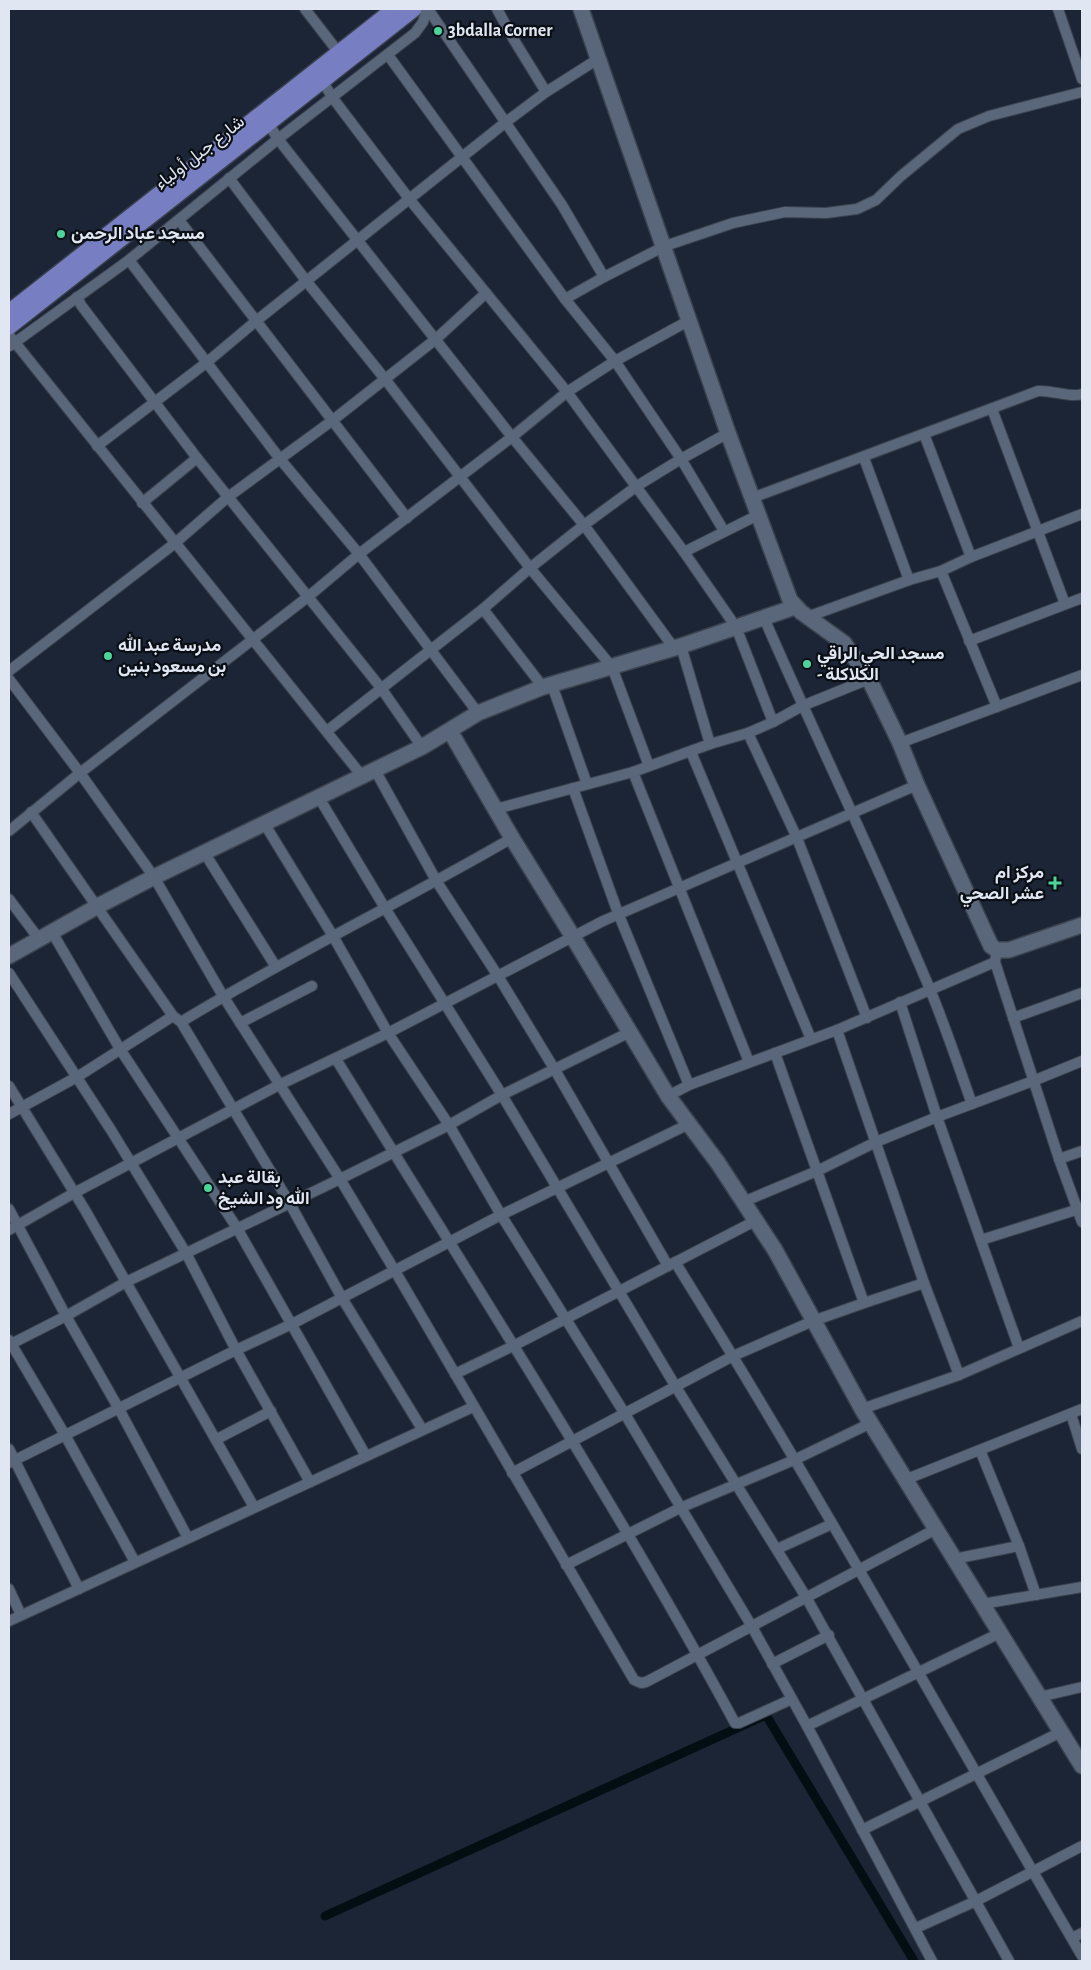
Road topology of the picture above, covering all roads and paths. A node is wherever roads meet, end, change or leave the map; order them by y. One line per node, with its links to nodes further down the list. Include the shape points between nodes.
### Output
1 (305, 9): 8 (street)
2 (394, 9): 8 (main road, شارع جبل أولياء)
3 (414, 9): 12 (main road, شارع جبل أولياء)
4 (428, 9): 9 (street, via 415,33); 16 (street)
5 (497, 9): 13 (street)
6 (581, 9): 10 (street)
7 (1058, 9): 11 (street)
8 (339, 52): 31 (main road, شارع جبل أولياء)
9 (388, 55): 15 (street); 19 (street)
10 (598, 59): 13 (street); 24 (street)
11 (1082, 79)
12 (322, 80): 15 (street); 17 (main road, شارع جبل أولياء)
13 (546, 92): 16 (street)
14 (1082, 92): 24 (street, via 989,116 958,129 876,200 857,209 785,212 733,224)
15 (332, 97): 18 (street); 21 (street)
16 (506, 122): 19 (street); 26 (street, via 562,205)
17 (268, 123): 18 (street); 34 (main road, شارع جبل أولياء)
18 (278, 138): 20 (street); 23 (street)
19 (461, 158): 21 (street); 30 (street)
20 (229, 178): 22 (street); 27 (street)
21 (410, 200): 23 (street); 28 (street)
22 (178, 220): 25 (street); 33 (street)
23 (357, 240): 27 (street); 35 (street)
24 (665, 246): 26 (street); 32 (street)
25 (129, 260): 29 (street); 38 (street)
26 (604, 277): 30 (street)
27 (306, 282): 33 (street); 39 (street)
28 (486, 293): 35 (street); 40 (street)
29 (77, 297): 36 (street); 42 (street)
30 (565, 299): 37 (street)
31 (9, 312)
32 (690, 320): 37 (street); 45 (street)
33 (256, 321): 38 (street); 44 (street)
34 (9, 327)
35 (436, 339): 39 (street); 47 (street)
36 (10, 341): 48 (street)
37 (615, 361): 40 (street); 51 (street)
38 (206, 363): 42 (street); 52 (street)
39 (385, 379): 44 (street); 53 (street)
40 (566, 392): 47 (street); 54 (street)
41 (1082, 394): 43 (street, via 1038,392)
42 (154, 402): 48 (street); 49 (street)
43 (992, 408): 46 (street); 62 (street)
44 (333, 420): 52 (street); 60 (street)
45 (728, 433): 51 (street); 56 (street)
46 (924, 434): 50 (street); 67 (street)
47 (512, 437): 53 (street); 61 (street)
48 (98, 446): 57 (street)
49 (197, 458): 55 (street); 57 (street)
50 (864, 458): 56 (street); 70 (street)
51 (681, 459): 54 (street); 63 (street)
52 (280, 460): 55 (street); 66 (street)
53 (460, 478): 60 (street); 68 (street)
54 (638, 486): 61 (street); 65 (street)
55 (228, 497): 64 (street); 71 (street)
56 (752, 498): 59 (street)
57 (142, 504): 64 (street)
58 (1082, 514): 62 (street)
59 (758, 515): 63 (street); 74 (street)
60 (407, 518): 66 (street)
61 (584, 525): 68 (street); 81 (street)
62 (1038, 530): 67 (street); 73 (street)
63 (724, 531): 65 (street)
64 (174, 544): 79 (street); 84 (street)
65 (684, 552): 78 (street)
66 (359, 554): 71 (street); 82 (street)
67 (971, 557): 69 (street)
68 (530, 568): 75 (street); 83 (street)
69 (941, 571): 70 (street); 80 (street)
70 (909, 580): 76 (street)
71 (309, 596): 79 (street); 89 (street)
72 (1082, 598): 73 (street)
73 (1065, 604): 80 (street)
74 (795, 607): 76 (street); 77 (street)
75 (483, 609): 82 (street); 88 (street)
76 (807, 617): 87 (street, via 844,643)
77 (764, 618): 78 (street); 90 (street)
78 (736, 627): 81 (street); 93 (street)
79 (252, 639): 94 (street); 103 (street)
80 (969, 641): 91 (street)
81 (678, 647): 83 (street); 98 (street)
82 (430, 649): 89 (street); 92 (street)
83 (612, 666): 88 (street); 101 (street)
84 (9, 672)
85 (1082, 675): 91 (street)
86 (9, 679): 103 (street)
87 (869, 679): 90 (street); 97 (street)
88 (547, 686): 92 (street); 105 (street)
89 (381, 688): 94 (street); 99 (street)
90 (802, 706): 93 (street); 111 (street)
91 (997, 707): 97 (street)
92 (478, 713): 95 (street)
93 (773, 722): 96 (street)
94 (327, 731): 104 (street)
95 (450, 731): 99 (street); 109 (street)
96 (748, 733): 98 (street); 115 (street)
97 (900, 743): 106 (street)
98 (710, 744): 100 (street)
99 (422, 747): 104 (street)
100 (691, 752): 101 (street); 117 (street)
101 (649, 766): 102 (street)
102 (633, 772): 105 (street); 120 (street)
103 (80, 773): 110 (street); 118 (street)
104 (368, 773): 108 (street); 119 (street)
105 (587, 784): 107 (street)
106 (917, 785): 111 (street); 131 (street)
107 (572, 788): 109 (street); 124 (street)
108 (318, 796): 112 (street); 123 (street)
109 (496, 809): 114 (street)
110 (31, 812): 113 (street); 122 (street)
111 (852, 812): 115 (street); 136 (street)
112 (264, 823): 116 (street); 127 (street)
113 (9, 831)
114 (512, 838): 119 (street); 128 (street)
115 (797, 838): 117 (street); 141 (street)
116 (204, 852): 118 (street); 132 (street)
117 (738, 864): 120 (street); 148 (street)
118 (154, 877): 122 (street); 138 (street)
119 (437, 882): 123 (street); 134 (street)
120 (678, 887): 124 (street); 153 (street)
121 (9, 899): 129 (street)
122 (98, 906): 126 (street); 143 (street)
123 (385, 908): 127 (street); 140 (street)
124 (618, 913): 128 (street); 158 (street)
125 (1082, 926): 131 (street)
126 (52, 932): 129 (street); 149 (street)
127 (333, 936): 132 (street); 147 (street)
128 (573, 937): 134 (street); 146 (street)
129 (39, 939): 130 (street)
130 (9, 956)
131 (996, 956): 136 (street); 142 (street)
132 (276, 967): 138 (street)
133 (9, 972): 155 (street)
134 (498, 976): 140 (street); 154 (street)
135 (312, 986): 144 (street)
136 (930, 989): 139 (street); 162 (street)
137 (1082, 993): 142 (street)
138 (223, 996): 143 (street); 144 (street)
139 (900, 1002): 141 (street); 166 (street)
140 (444, 1003): 147 (street); 160 (street)
141 (867, 1018): 145 (street)
142 (1013, 1018): 156 (street)
143 (177, 1019): 149 (street); 164 (street)
144 (240, 1023): 157 (street)
145 (837, 1030): 148 (street); 170 (street)
146 (630, 1032): 154 (street); 161 (street)
147 (388, 1033): 151 (street); 167 (street)
148 (811, 1039): 150 (street)
149 (120, 1049): 155 (street); 169 (street)
150 (775, 1053): 153 (street); 176 (street)
151 (336, 1059): 157 (street); 171 (street)
152 (1082, 1061): 156 (street)
153 (749, 1062): 158 (street)
154 (555, 1070): 160 (street); 175 (street)
155 (77, 1077): 163 (street); 174 (street)
156 (1033, 1081): 162 (street); 173 (street)
157 (279, 1085): 164 (street); 177 (street)
158 (690, 1085): 161 (street)
159 (9, 1086): 163 (street)
160 (502, 1096): 167 (street); 178 (street)
161 (668, 1096): 168 (street)
162 (972, 1104): 166 (street)
163 (21, 1107): 165 (street); 179 (street)
164 (234, 1110): 169 (street); 180 (street)
165 (9, 1114)
166 (937, 1117): 170 (street); 189 (street)
167 (449, 1124): 171 (street); 184 (street)
168 (689, 1124): 175 (street); 181 (street)
169 (180, 1138): 174 (street); 188 (street)
170 (876, 1142): 176 (street); 195 (street)
171 (393, 1151): 177 (street); 190 (street)
172 (1082, 1151): 173 (street)
173 (1058, 1160): 183 (street)
174 (132, 1163): 179 (street); 191 (street)
175 (609, 1164): 178 (street); 192 (street)
176 (817, 1171): 181 (street); 198 (street)
177 (340, 1179): 180 (street); 193 (street)
178 (557, 1188): 184 (street); 196 (street)
179 (74, 1193): 187 (street); 194 (street)
180 (289, 1202): 188 (street); 197 (street)
181 (743, 1202): 185 (street)
182 (9, 1209): 187 (street)
183 (1080, 1209): 186 (street); 189 (street)
184 (501, 1215): 190 (street); 200 (street)
185 (755, 1221): 192 (street); 201 (street, via 775,1250)
186 (1082, 1222)
187 (13, 1227): 199 (street)
188 (237, 1228): 191 (street); 203 (street)
189 (981, 1240): 206 (street)
190 (449, 1242): 193 (street); 205 (street)
191 (186, 1253): 194 (street); 207 (street)
192 (672, 1264): 196 (street); 208 (street)
193 (395, 1272): 197 (street); 209 (street)
194 (126, 1282): 199 (street); 211 (street)
195 (924, 1283): 198 (street); 210 (street)
196 (620, 1292): 200 (street); 212 (street)
197 (342, 1298): 203 (street); 221 (street)
198 (864, 1302): 201 (street)
199 (66, 1316): 204 (street); 214 (street)
200 (566, 1319): 205 (street); 218 (street)
201 (812, 1321): 208 (street); 215 (street)
202 (1082, 1321): 206 (street)
203 (292, 1324): 207 (street); 228 (street)
204 (9, 1343): 222 (street)
205 (513, 1346): 209 (street); 224 (street)
206 (1019, 1348): 210 (street)
207 (236, 1350): 211 (street); 217 (street)
208 (733, 1356): 212 (street); 229 (street)
209 (455, 1374): 213 (street)
210 (959, 1375): 215 (street)
211 (182, 1378): 214 (street); 223 (street)
212 (676, 1386): 218 (street); 234 (street)
213 (473, 1407): 221 (street); 231 (street)
214 (119, 1409): 222 (street); 240 (street)
215 (862, 1409): 220 (street)
216 (1082, 1409): 219 (street)
217 (271, 1411): 223 (street); 233 (street)
218 (625, 1414): 224 (street); 236 (street)
219 (1071, 1414): 226 (street); 227 (street)
220 (871, 1423): 229 (street); 232 (street)
221 (422, 1429): 228 (street)
222 (65, 1435): 230 (street); 244 (street)
223 (217, 1439): 235 (street)
224 (572, 1441): 231 (street); 239 (street)
225 (9, 1449): 230 (street)
226 (980, 1450): 232 (street); 241 (street)
227 (1082, 1450)
228 (366, 1456): 233 (street)
229 (794, 1460): 234 (street); 237 (street)
230 (12, 1462): 249 (street)
231 (512, 1473): 245 (street)
232 (907, 1479): 238 (street)
233 (310, 1482): 235 (street)
234 (736, 1484): 236 (street); 242 (street)
235 (254, 1507): 240 (street)
236 (680, 1508): 239 (street); 255 (street)
237 (832, 1524): 242 (street); 246 (street)
238 (936, 1529): 243 (street); 246 (street)
239 (627, 1534): 245 (street); 258 (street)
240 (188, 1538): 244 (street)
241 (1019, 1546): 243 (street); 250 (street)
242 (777, 1549): 251 (street)
243 (954, 1559): 252 (street)
244 (136, 1562): 249 (street)
245 (566, 1565): 258 (street, via 637,1682 646,1682)
246 (859, 1570): 251 (street); 260 (street)
247 (1082, 1587): 250 (street)
248 (9, 1589): 253 (street)
249 (79, 1589): 253 (street)
250 (1036, 1595): 252 (street)
251 (806, 1597): 255 (street); 257 (street)
252 (982, 1604): 256 (street)
253 (21, 1615): 254 (street)
254 (9, 1621)
255 (751, 1625): 258 (street); 259 (street)
256 (1000, 1633): 260 (street); 262 (street)
257 (829, 1635): 259 (street); 264 (street)
258 (698, 1654): 263 (street, via 736,1724)
259 (772, 1664): 263 (street)
260 (917, 1672): 264 (street); 269 (street)
261 (1082, 1687): 262 (street)
262 (1039, 1697): 266 (street)
263 (792, 1698): 265 (street)
264 (864, 1698): 265 (street); 270 (street)
265 (807, 1726): 271 (street)
266 (1061, 1732): 267 (street); 269 (street)
267 (1078, 1751): 268 (street)
268 (1082, 1766)
269 (977, 1774): 270 (street); 273 (street)
270 (921, 1802): 271 (street); 274 (street)
271 (862, 1830): 275 (street)
272 (1082, 1846): 273 (street)
273 (1034, 1872): 274 (street); 277 (street)
274 (976, 1901): 275 (street); 280 (street)
275 (916, 1928): 279 (street)
276 (1082, 1933): 277 (street)
277 (1072, 1938): 278 (street)
278 (1082, 1956)
279 (932, 1961)
280 (1009, 1961)

